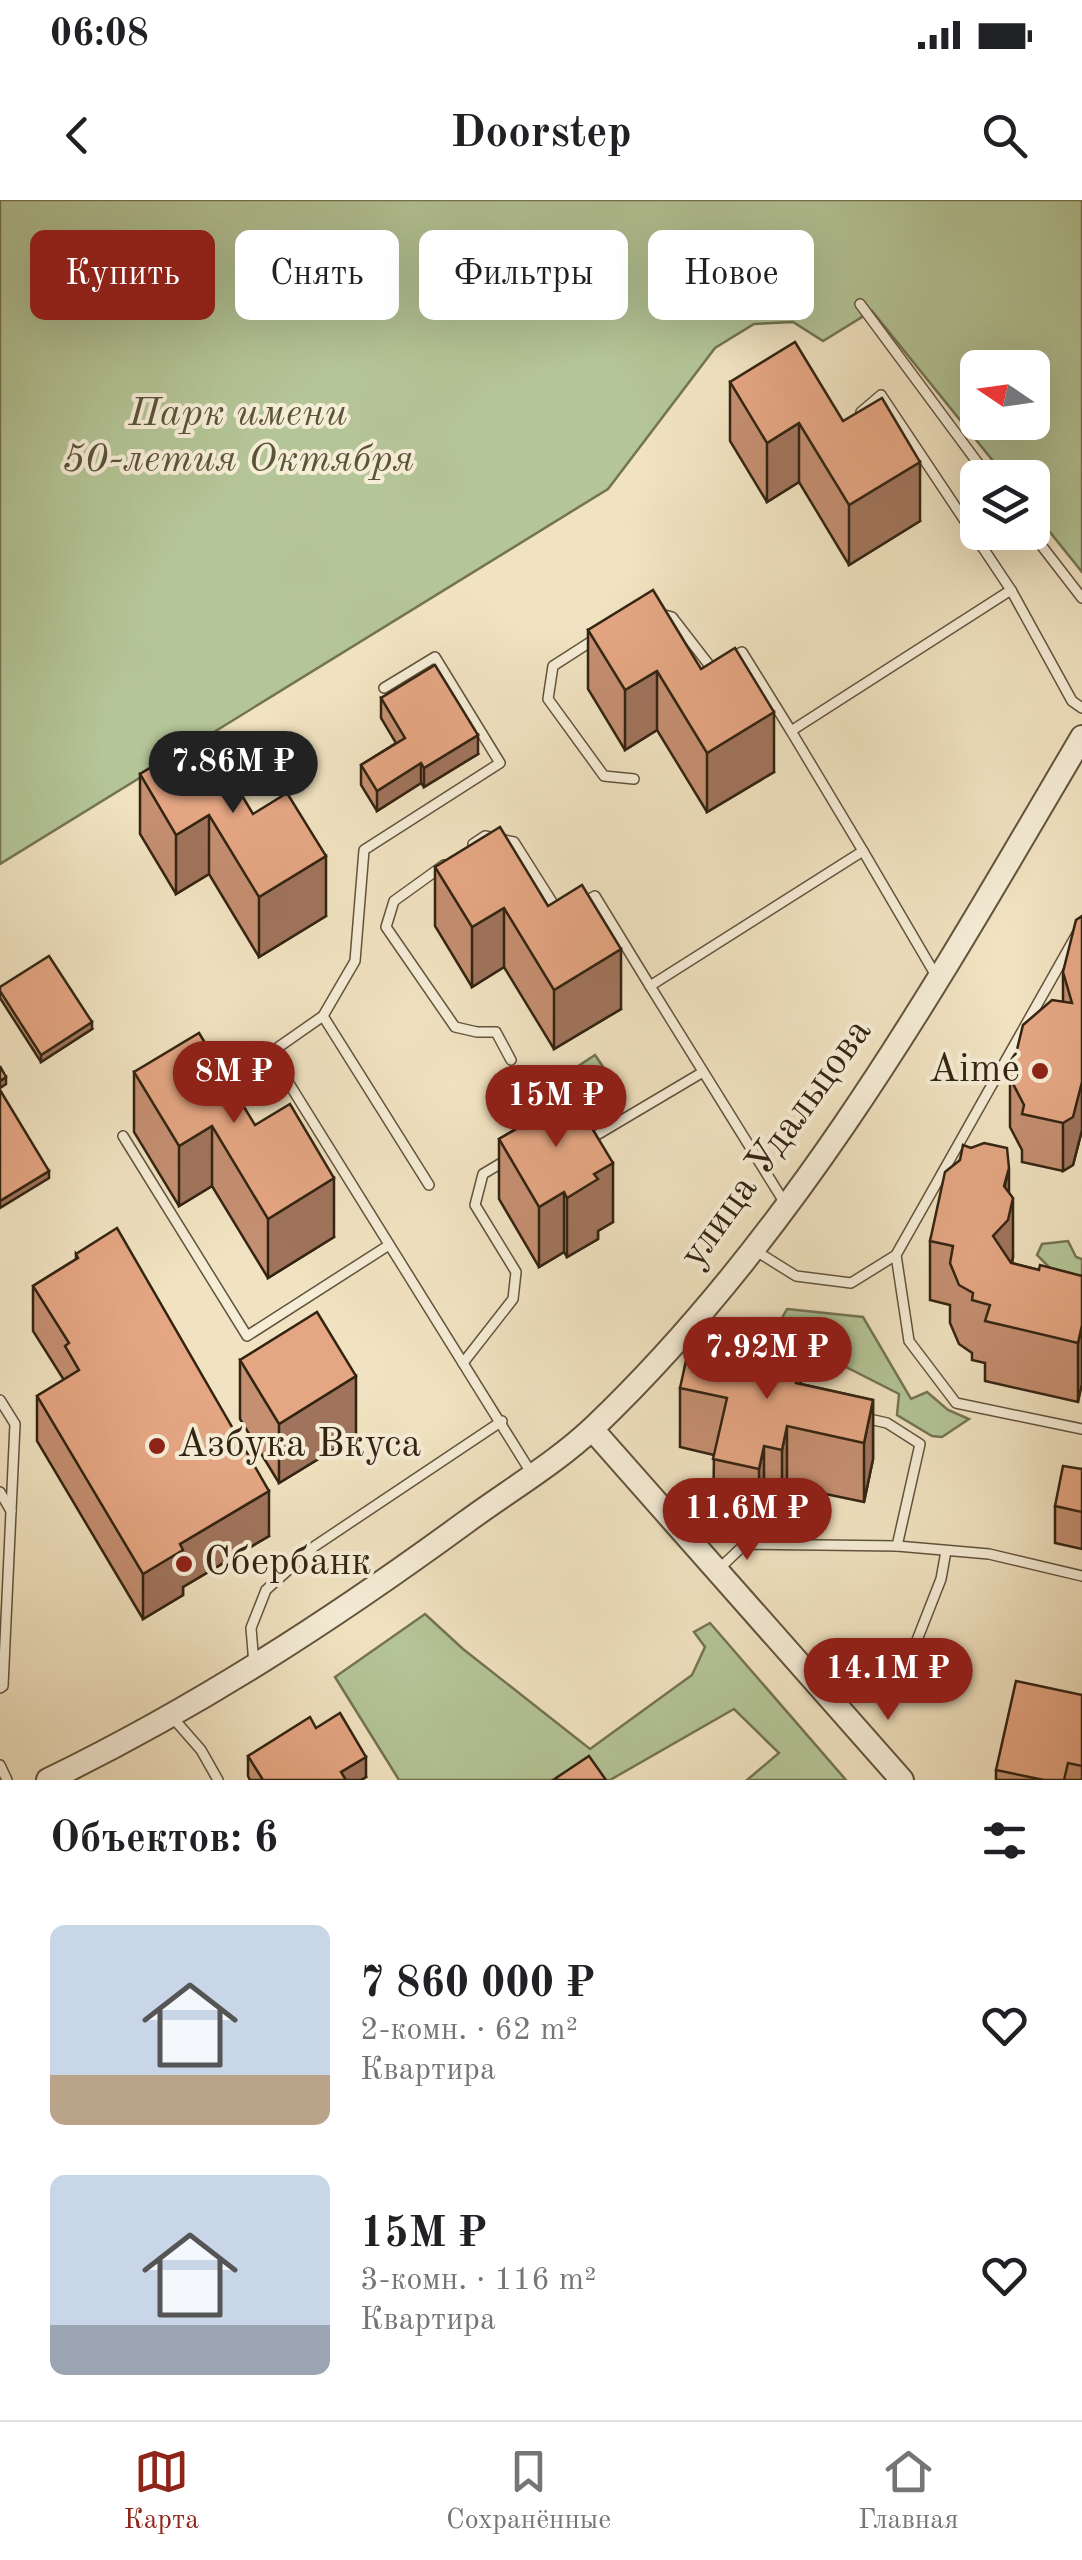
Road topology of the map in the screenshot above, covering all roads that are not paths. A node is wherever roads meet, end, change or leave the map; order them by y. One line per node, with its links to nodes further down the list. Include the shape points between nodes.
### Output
1 (860, 304): 3 (lane)
2 (851, 420): 5 (lane, via 882,395)
3 (977, 460)
4 (1044, 550): 6 (lane)
5 (1011, 590): 10 (lane); 11 (lane)
6 (1082, 598)
7 (644, 609): 11 (lane, via 672,616 711,670 742,652)
8 (598, 638): 13 (lane, via 553,666 548,699 604,776)
9 (384, 688): 20 (lane, via 435,657 500,763 364,850 356,961)
10 (1082, 708)
11 (791, 731): 15 (lane)
12 (1082, 737): 18 (street, улица Удальцова)
13 (634, 779)
14 (470, 847): 19 (lane, via 485,836 514,842 556,919 595,896)
15 (864, 851): 18 (lane); 19 (lane)
16 (454, 858): 21 (lane, via 394,901 386,927 455,1027 496,1032)
17 (1082, 926): 30 (lane)
18 (938, 978): 27 (street, улица Удальцова)
19 (650, 986): 22 (lane)
20 (323, 1016): 26 (lane); 28 (lane, via 270,1053)
21 (511, 1060)
22 (703, 1072): 23 (lane, via 590,1140); 27 (lane)
23 (572, 1135)
24 (122, 1136): 31 (lane)
25 (512, 1157): 33 (lane, via 482,1174 475,1205 516,1272 513,1299)
26 (429, 1185)
27 (787, 1206): 29 (street, улица Удальцова)
28 (389, 1246): 31 (lane); 33 (lane)
29 (754, 1250): 30 (lane, via 796,1276 851,1283); 37 (street, улица Удальцова)
30 (896, 1256): 38 (lane, via 909,1341 956,1403)
31 (246, 1336): 32 (lane)
32 (254, 1350)
33 (463, 1363): 36 (lane)
34 (0, 1400): 41 (lane, via 15,1424)
35 (848, 1414): 42 (lane, via 887,1423 920,1444)
36 (502, 1421): 39 (lane); 46 (lane, via 316,1546 266,1590 251,1628)
37 (592, 1429): 39 (street, улица Удальцова); 44 (street)
38 (1082, 1429)
39 (532, 1474): 46 (street, улица Удальцова)
40 (1, 1495): 41 (lane)
41 (12, 1514): 47 (lane)
42 (898, 1546): 43 (lane); 44 (lane, via 745,1544)
43 (946, 1550): 45 (lane); 48 (lane, via 942,1579)
44 (718, 1570): 54 (street)
45 (1082, 1576)
46 (254, 1668): 49 (street, улица Удальцова)
47 (0, 1688)
48 (895, 1696)
49 (173, 1717): 52 (street, улица Удальцова); 53 (lane)
50 (0, 1764): 51 (lane)
51 (6, 1780)
52 (48, 1780)
53 (218, 1780)
54 (902, 1780)

